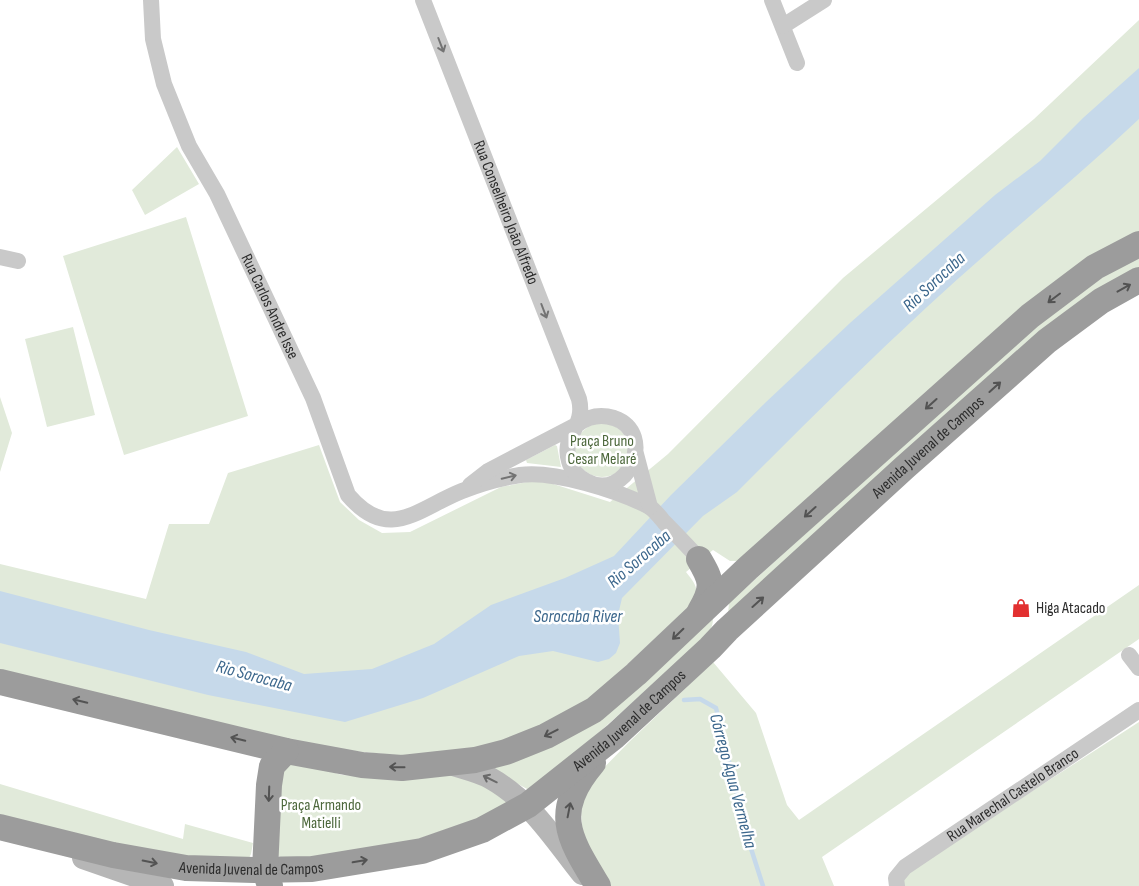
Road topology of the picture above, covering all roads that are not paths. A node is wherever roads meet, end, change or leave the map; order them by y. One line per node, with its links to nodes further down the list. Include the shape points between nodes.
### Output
1 (151, 0): 14 (street, Rua Carlos Andre Isse, via 153,39 171,102 189,146 217,194 313,398 348,495 374,517 400,520)
2 (423, 0): 11 (street, Rua Conselheiro João Alfredo, one-way to 11, via 579,399 581,412)
3 (772, 0): 5 (street)
4 (824, 0): 5 (street)
5 (783, 26): 6 (street)
6 (797, 63)
7 (1139, 244): 17 (highway, Avenida Juvenal de Campos, one-way to 17, via 1095,267 1030,316)
8 (0, 257): 9 (street)
9 (18, 262)
10 (1139, 280): 20 (highway, Avenida Juvenal de Campos, one-way to 10, via 1047,341 1100,301)
11 (578, 424): 12 (street, via 594,416 617,419 633,435); 13 (street, via 568,440 569,462 575,472); 14 (street, Rua Carlos Andre Isse, via 488,471)
12 (636, 454): 13 (street, via 626,475 606,485); 15 (street)
13 (594, 485): 14 (street, Rua Carlos Andre Isse, one-way to 13, via 527,474); 15 (street)
14 (462, 491)
15 (650, 507): 16 (street)
16 (699, 559): 17 (highway, via 723,572); 18 (street); 19 (highway, via 710,582 708,598)
17 (748, 568): 18 (highway, Avenida Juvenal de Campos)
18 (726, 588): 19 (highway, Avenida Juvenal de Campos); 20 (highway, via 723,620)
19 (698, 614): 25 (highway, Avenida Juvenal de Campos, one-way to 25, via 594,710 546,736 506,752)
20 (710, 648): 23 (highway, Avenida Juvenal de Campos)
21 (0, 682): 24 (highway, Avenida Juvenal de Campos, one-way to 21)
22 (1139, 710): 33 (street, Rua Marechal Castelo Branco, via 905,867 896,878)
23 (615, 736): 26 (highway, Avenida Juvenal de Campos); 32 (highway, one-way to 23, via 573,844 568,819 573,793 582,776)
24 (286, 751): 25 (highway, Avenida Juvenal de Campos, one-way to 24, via 402,768 362,765); 28 (highway, one-way to 28, via 272,766 269,785)
25 (446, 763): 26 (main road, one-way to 25, via 488,777)
26 (528, 805): 28 (highway, Avenida Juvenal de Campos, one-way to 26, via 312,869 422,850 482,830); 31 (main road)
27 (0, 827): 28 (highway, Avenida Juvenal de Campos, one-way to 28, via 113,854); 29 (main road)
28 (267, 881)
29 (137, 882): 30 (main road)
30 (162, 886)
31 (592, 886)
32 (598, 886)
33 (896, 886)

